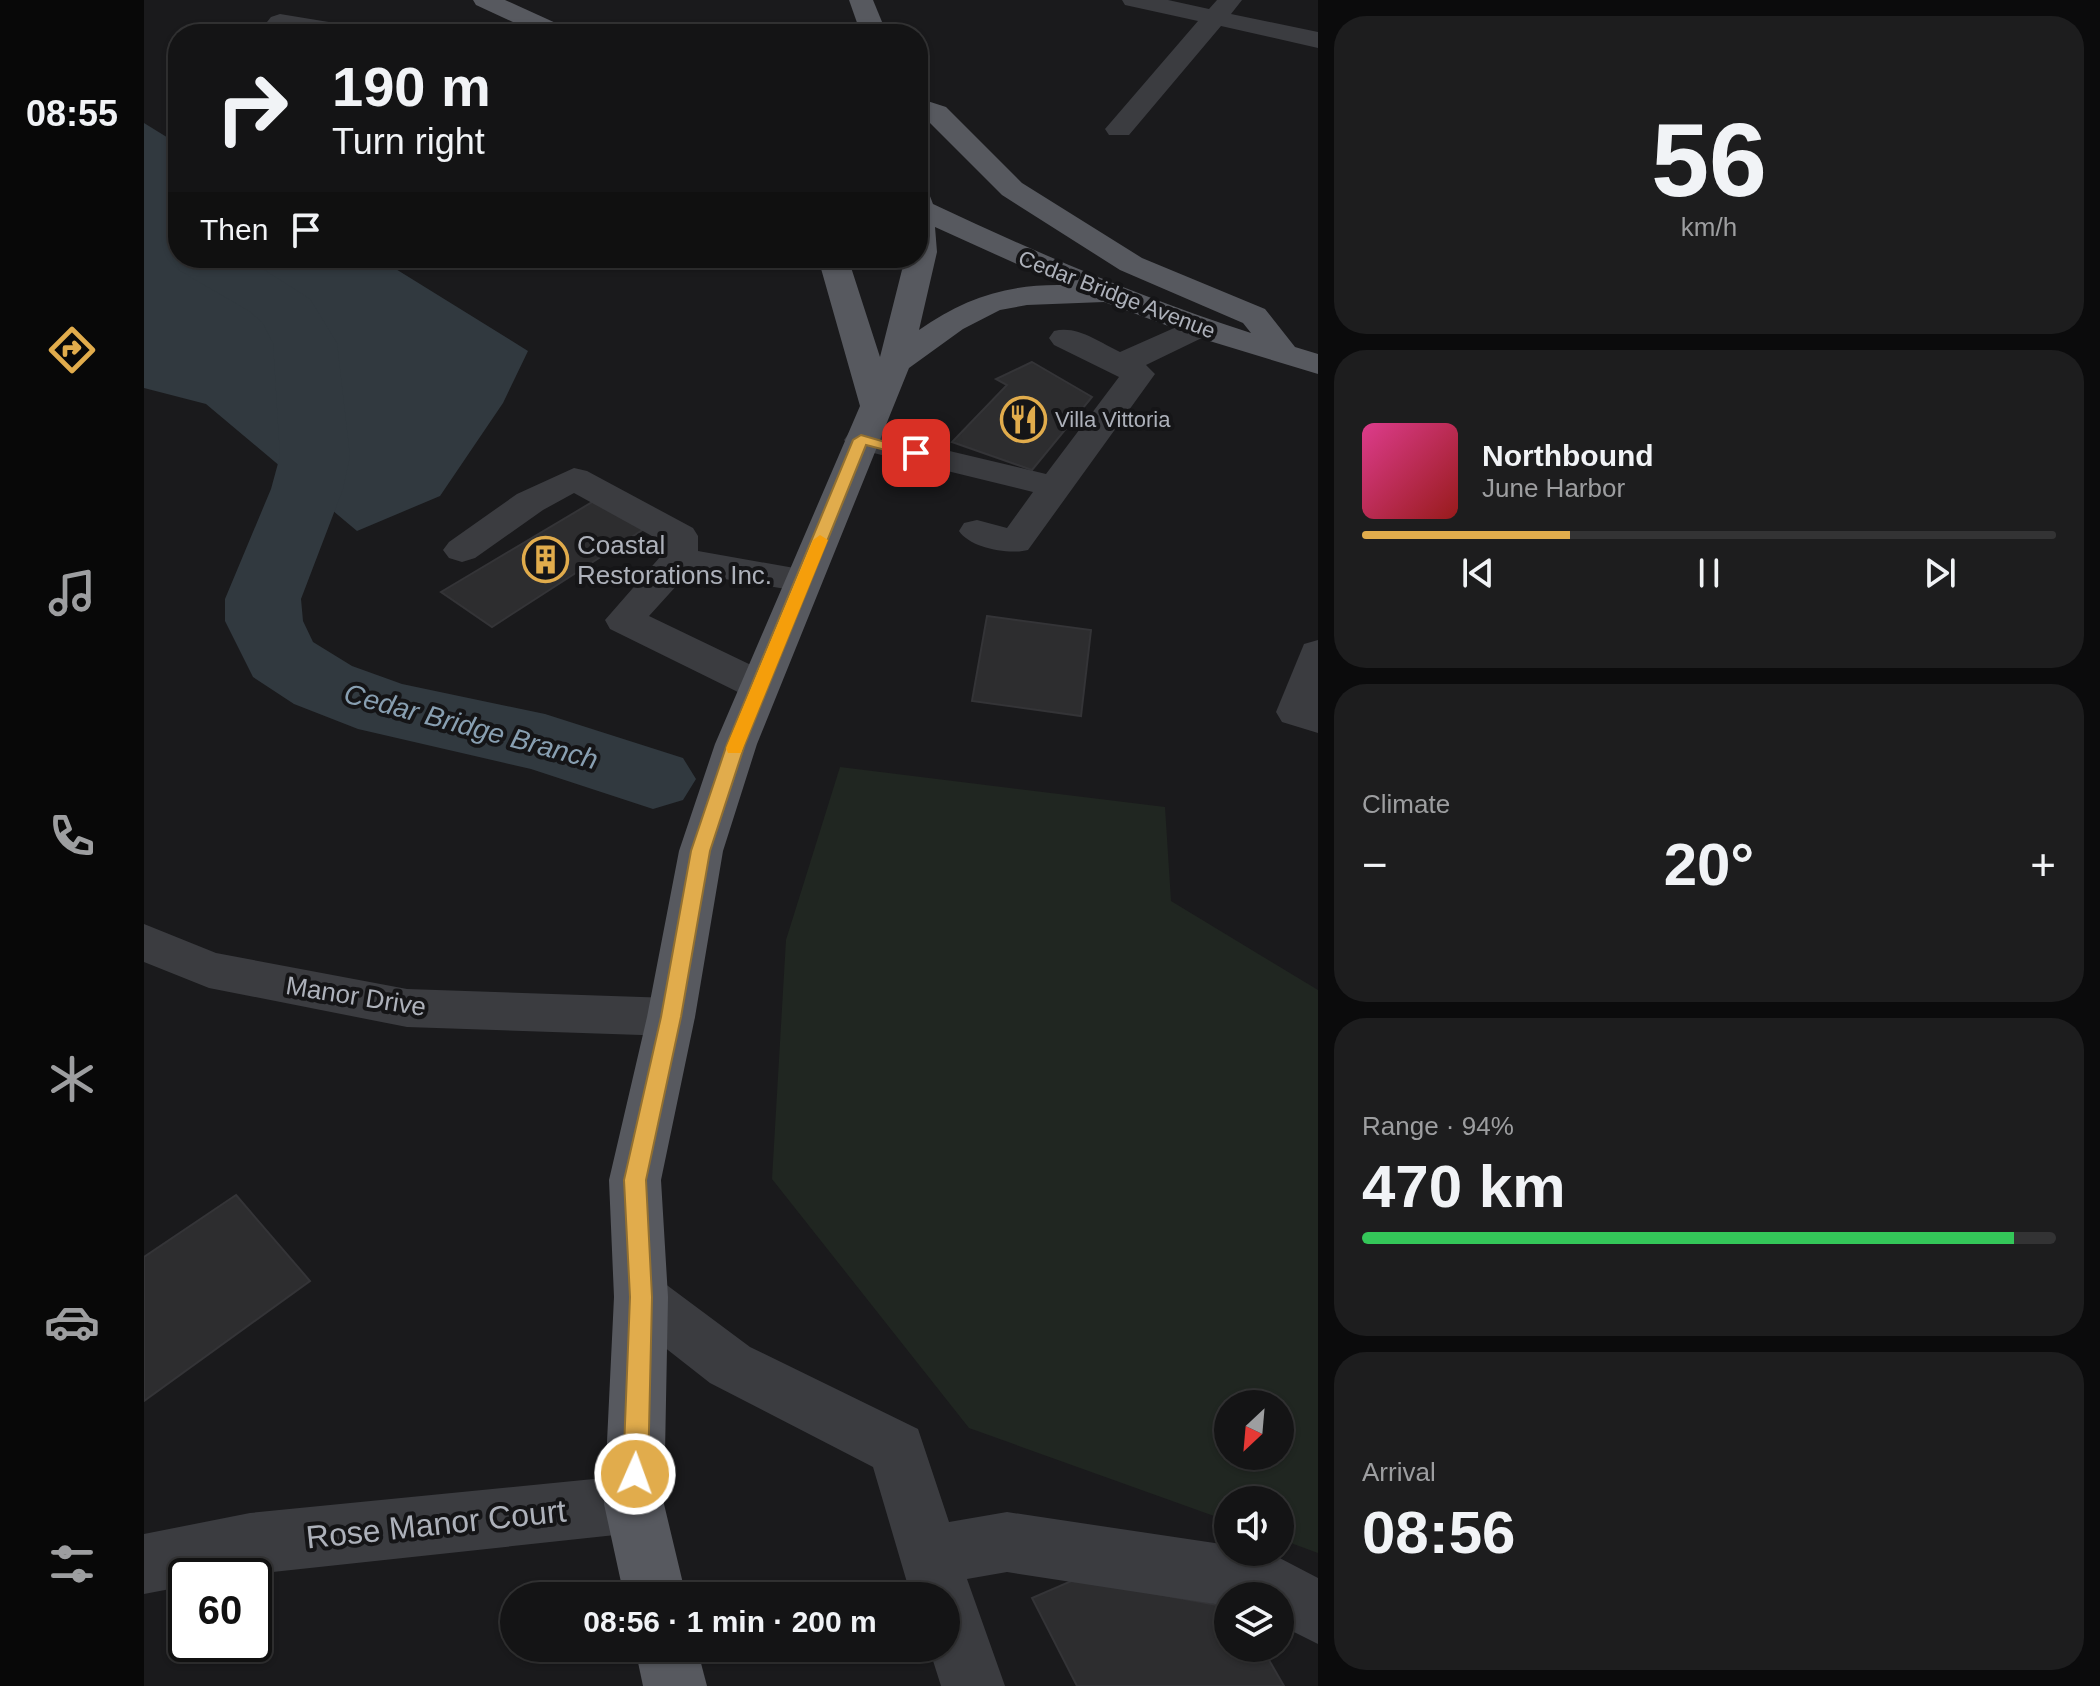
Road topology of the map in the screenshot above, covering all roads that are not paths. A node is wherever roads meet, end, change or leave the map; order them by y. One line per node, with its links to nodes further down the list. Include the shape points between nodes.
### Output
1 (485, 0): 7 (main road)
2 (861, 0): 8 (main road)
3 (1134, 0): 4 (street)
4 (1222, 9): 9 (street); 11 (street)
5 (280, 22): 6 (street)
6 (292, 24)
7 (537, 24)
8 (870, 24)
9 (1318, 40)
10 (928, 110): 18 (main road, via 1012,189 1131,264 1254,316)
11 (1119, 129)
12 (928, 210): 15 (main road, Cedar Bridge Avenue, via 987,243)
13 (837, 268): 22 (main road)
14 (918, 268): 19 (main road)
15 (1108, 295): 16 (main road, Cedar Bridge Avenue); 19 (main road, via 1055,294 991,303)
16 (1199, 327): 18 (main road, Cedar Bridge Avenue); 21 (street)
17 (1065, 338): 21 (street)
18 (1284, 354): 20 (main road, Cedar Bridge Avenue)
19 (895, 363): 22 (main road)
20 (1318, 364)
21 (1120, 365): 24 (street, via 1138,374)
22 (876, 404): 23 (main road)
23 (861, 440): 24 (street); 28 (main road)
24 (1055, 487): 25 (street, via 1015,542)
25 (977, 531)
26 (462, 550): 27 (street, via 530,502 574,479 680,536)
27 (679, 560): 28 (street); 30 (street, via 624,620)
28 (804, 580): 30 (main road)
29 (1318, 653): 31 (street, via 1296,712)
30 (760, 686): 33 (main road, via 701,851)
31 (1318, 719)
32 (144, 942): 33 (street, Manor Drive, via 209,970 407,1008)
33 (671, 1017): 34 (main road, via 635,1180)
34 (641, 1297): 35 (main road); 38 (street, via 730,1365 897,1449)
35 (634, 1504): 36 (street, Rose Manor Court, via 250,1543); 37 (main road)
36 (144, 1564)
37 (652, 1582)
38 (937, 1582)
39 (947, 1582): 40 (street, via 1007,1542 1264,1581)
40 (1318, 1613)
41 (960, 1648): 44 (street)
42 (669, 1662): 43 (main road)
43 (675, 1686)
44 (973, 1686)

